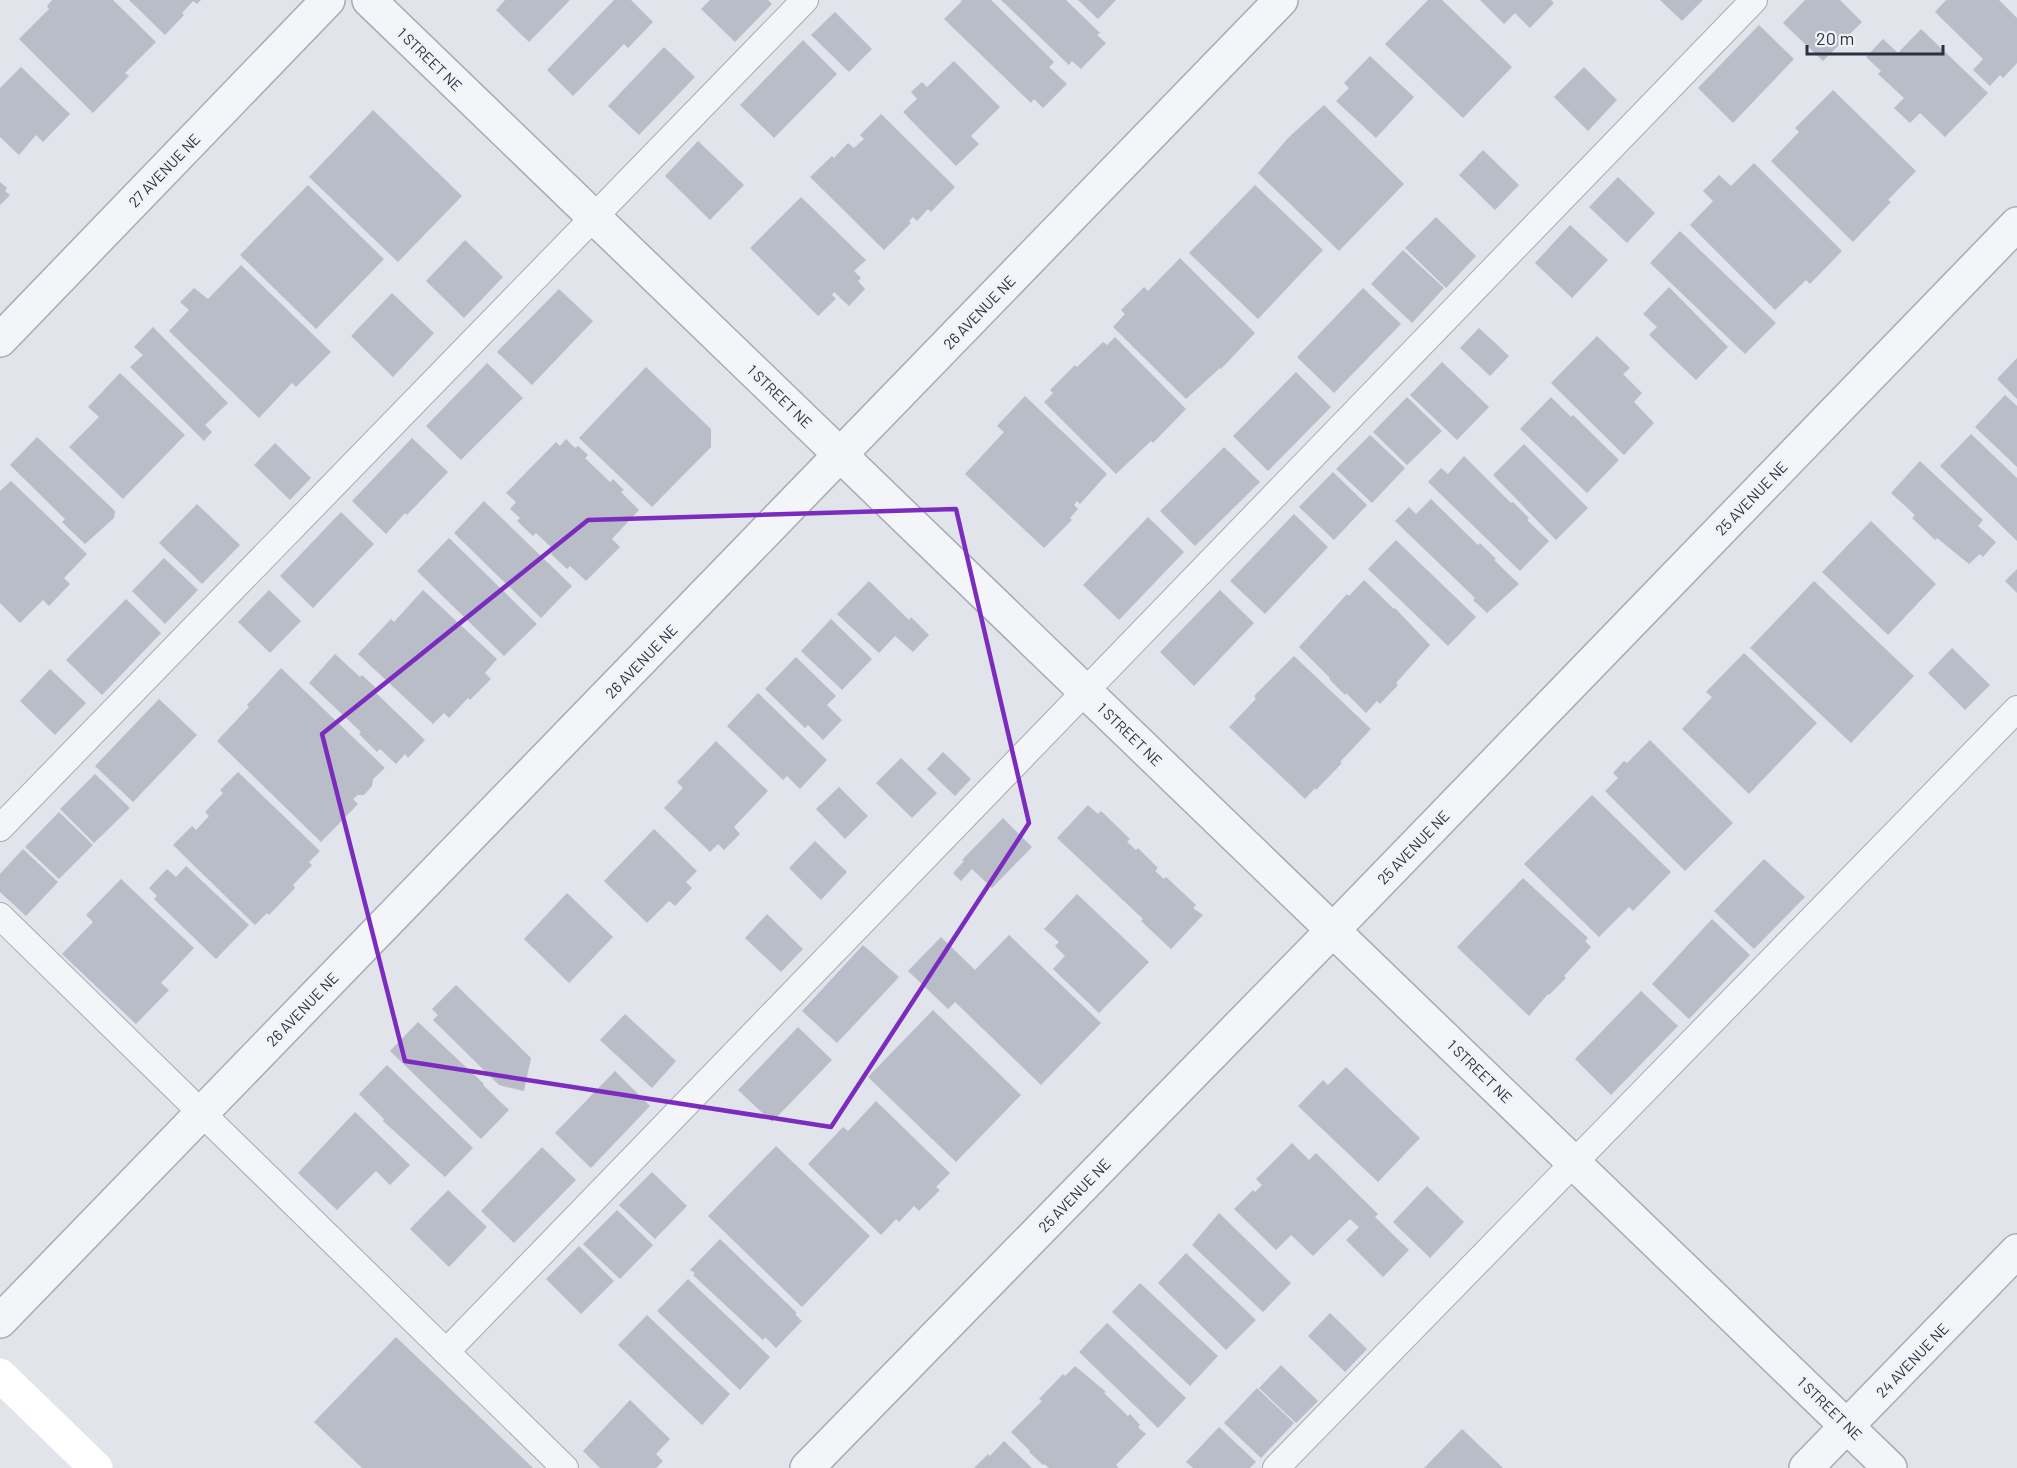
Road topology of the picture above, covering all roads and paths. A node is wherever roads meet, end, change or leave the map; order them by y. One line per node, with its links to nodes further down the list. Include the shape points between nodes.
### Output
1 (328, 0): 8 (street, 27 AVENUE NE)
2 (369, 0): 6 (street, 1 STREET NE)
3 (805, 0): 6 (lane)
4 (1281, 0): 9 (street, 26 AVENUE NE)
5 (1754, 0): 10 (lane)
6 (594, 217): 9 (street, 1 STREET NE); 12 (lane)
7 (2017, 224): 14 (street, 25 AVENUE NE)
8 (0, 340)
9 (841, 455): 10 (street, 1 STREET NE); 15 (street, 26 AVENUE NE)
10 (1086, 691): 14 (street, 1 STREET NE); 19 (lane)
11 (2017, 709): 16 (lane)
12 (0, 828)
13 (0, 916): 15 (lane)
14 (1333, 930): 16 (street, 1 STREET NE); 24 (street, 25 AVENUE NE)
15 (201, 1113): 18 (street, 26 AVENUE NE); 19 (lane)
16 (1575, 1162): 21 (street, 1 STREET NE); 25 (lane)
17 (2017, 1251): 21 (street, 24 AVENUE NE)
18 (0, 1321)
19 (446, 1352): 23 (lane)
20 (0, 1375): 22 (main road)
21 (1848, 1425): 26 (street, 24 AVENUE NE); 27 (street, 1 STREET NE)
22 (96, 1468)
23 (565, 1468)
24 (807, 1468)
25 (1276, 1468)
26 (1806, 1468)
27 (1890, 1468)

